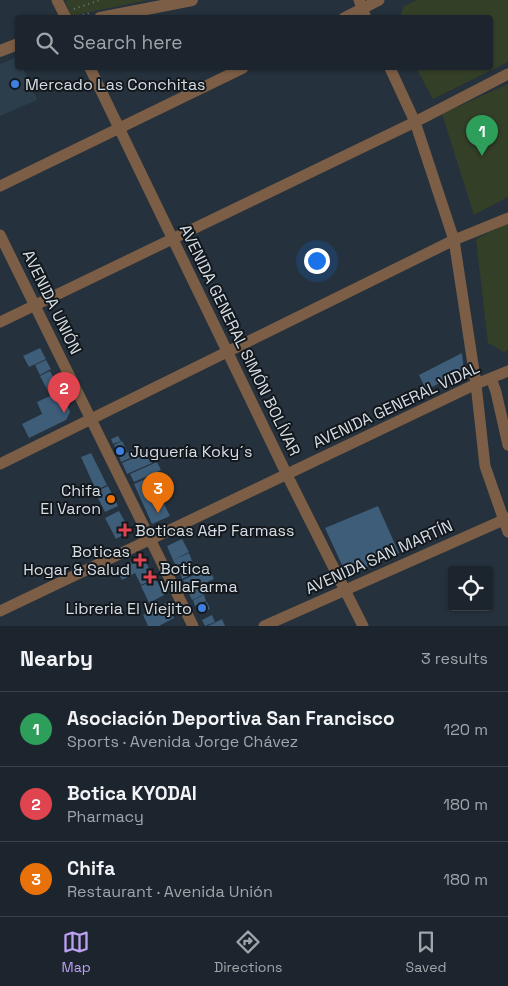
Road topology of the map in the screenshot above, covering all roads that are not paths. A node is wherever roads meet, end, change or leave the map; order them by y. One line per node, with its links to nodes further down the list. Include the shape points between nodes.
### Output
1 (57, 0): 5 (street)
2 (192, 0): 6 (street)
3 (379, 0): 4 (street)
4 (362, 9): 7 (street)
5 (67, 14)
6 (115, 15)
7 (350, 15)
8 (15, 45): 9 (street)
9 (1, 47)
10 (91, 70): 15 (street, AVENIDA GENERAL SIMÓN BOLÍVAR)
11 (239, 70): 15 (street)
12 (391, 70): 14 (street)
13 (508, 74): 14 (street)
14 (415, 122): 19 (street); 20 (street)
15 (119, 129): 16 (street); 19 (street, AVENIDA GENERAL SIMÓN BOLÍVAR)
16 (0, 186)
17 (508, 218): 20 (street)
18 (0, 235): 21 (street, AVENIDA UNIÓN)
19 (173, 240): 21 (street); 23 (street, AVENIDA GENERAL SIMÓN BOLÍVAR)
20 (454, 240): 23 (street); 26 (street)
21 (35, 305): 22 (street); 27 (street, AVENIDA UNIÓN)
22 (0, 322)
23 (227, 351): 27 (street); 30 (street, AVENIDA GENERAL SIMÓN BOLÍVAR)
24 (508, 371): 25 (street, AVENIDA GENERAL VIDAL)
25 (491, 378): 26 (street, AVENIDA GENERAL VIDAL); 28 (street)
26 (476, 384): 30 (street, AVENIDA GENERAL VIDAL); 31 (street, via 485,466)
27 (92, 419): 29 (street); 33 (street, AVENIDA UNIÓN)
28 (508, 445)
29 (0, 464)
30 (287, 475): 33 (street, AVENIDA GENERAL VIDAL); 34 (street, AVENIDA GENERAL SIMÓN BOLÍVAR)
31 (505, 519): 32 (street); 34 (street, AVENIDA SAN MARTÍN)
32 (508, 532)
33 (151, 539): 35 (street, AVENIDA GENERAL VIDAL); 36 (street, AVENIDA UNIÓN)
34 (344, 589): 37 (street, AVENIDA SAN MARTÍN); 38 (street, AVENIDA GENERAL SIMÓN BOLÍVAR)
35 (0, 611)
36 (193, 626)
37 (264, 626)
38 (363, 626)

